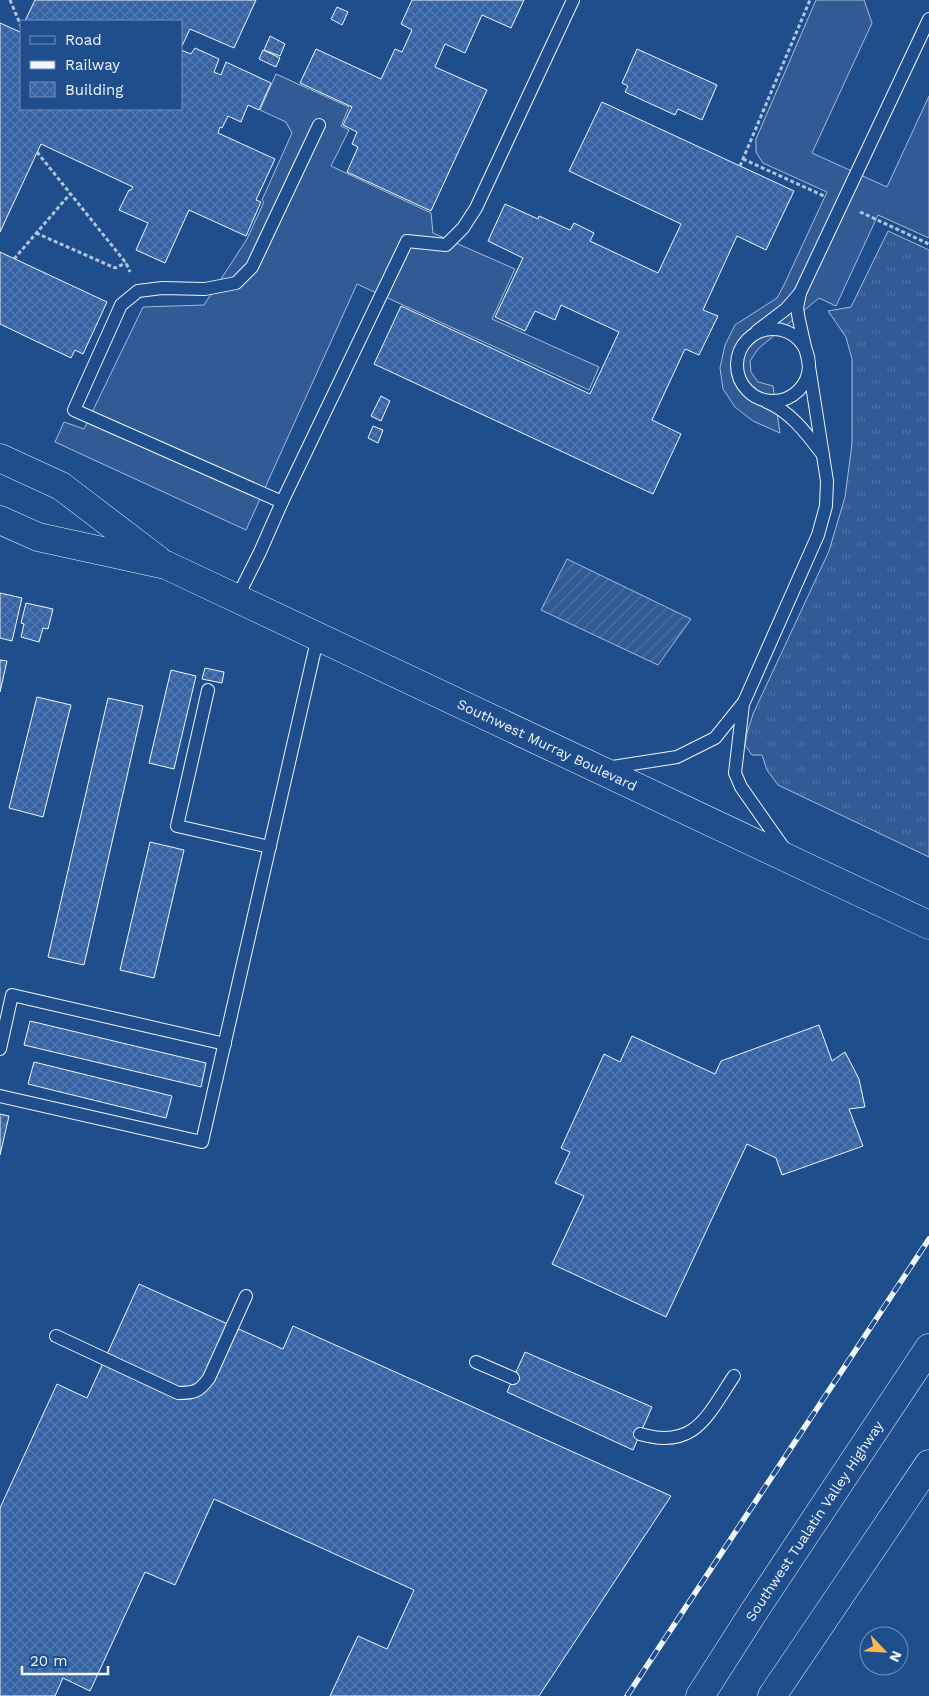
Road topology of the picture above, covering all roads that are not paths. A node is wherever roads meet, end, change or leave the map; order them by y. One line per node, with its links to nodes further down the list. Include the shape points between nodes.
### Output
1 (573, 0): 10 (lane, via 476,208 463,228 446,245 407,241)
2 (929, 19): 4 (lane)
3 (319, 125): 10 (lane, via 252,267 236,283 205,289 138,291 120,305 74,410)
4 (800, 293): 5 (lane, via 786,309); 6 (lane, via 798,320)
5 (751, 336): 6 (lane, via 764,330 779,329 793,335 804,346); 7 (lane, via 739,352 737,372 751,394)
6 (808, 360): 7 (lane, via 808,372 797,392 775,401); 8 (lane)
7 (763, 400): 8 (lane, via 780,408)
8 (823, 455): 16 (lane, via 826,506 818,535)
9 (0, 458): 12 (main road, Southwest Murray Boulevard, via 61,486)
10 (282, 502): 13 (lane)
11 (0, 520): 12 (main road, Southwest Murray Boulevard, via 38,537)
12 (166, 565): 13 (main road, Southwest Murray Boulevard)
13 (236, 598): 14 (main road, Southwest Murray Boulevard)
14 (318, 636): 17 (main road, Southwest Murray Boulevard); 18 (lane)
15 (208, 690): 18 (lane, via 177,826)
16 (744, 702): 17 (lane, via 715,738 689,752 677,757); 19 (lane, via 735,772 741,787)
17 (598, 769): 19 (main road, Southwest Murray Boulevard)
18 (270, 847): 21 (lane)
19 (794, 862): 20 (main road, Southwest Murray Boulevard)
20 (929, 925)
21 (225, 1044): 22 (lane, via 12,996); 23 (lane, via 202,1142)
22 (0, 1049)
23 (0, 1096)
24 (246, 1296): 25 (lane, via 209,1378 201,1388 192,1392 178,1393)
25 (56, 1336)
26 (929, 1348): 32 (main road, Southwest Tualatin Valley Highway)
27 (476, 1362): 29 (lane)
28 (734, 1376): 30 (lane, via 693,1431 668,1440)
29 (513, 1378)
30 (640, 1434)
31 (929, 1464): 33 (main road)
32 (700, 1696)
33 (772, 1696)

